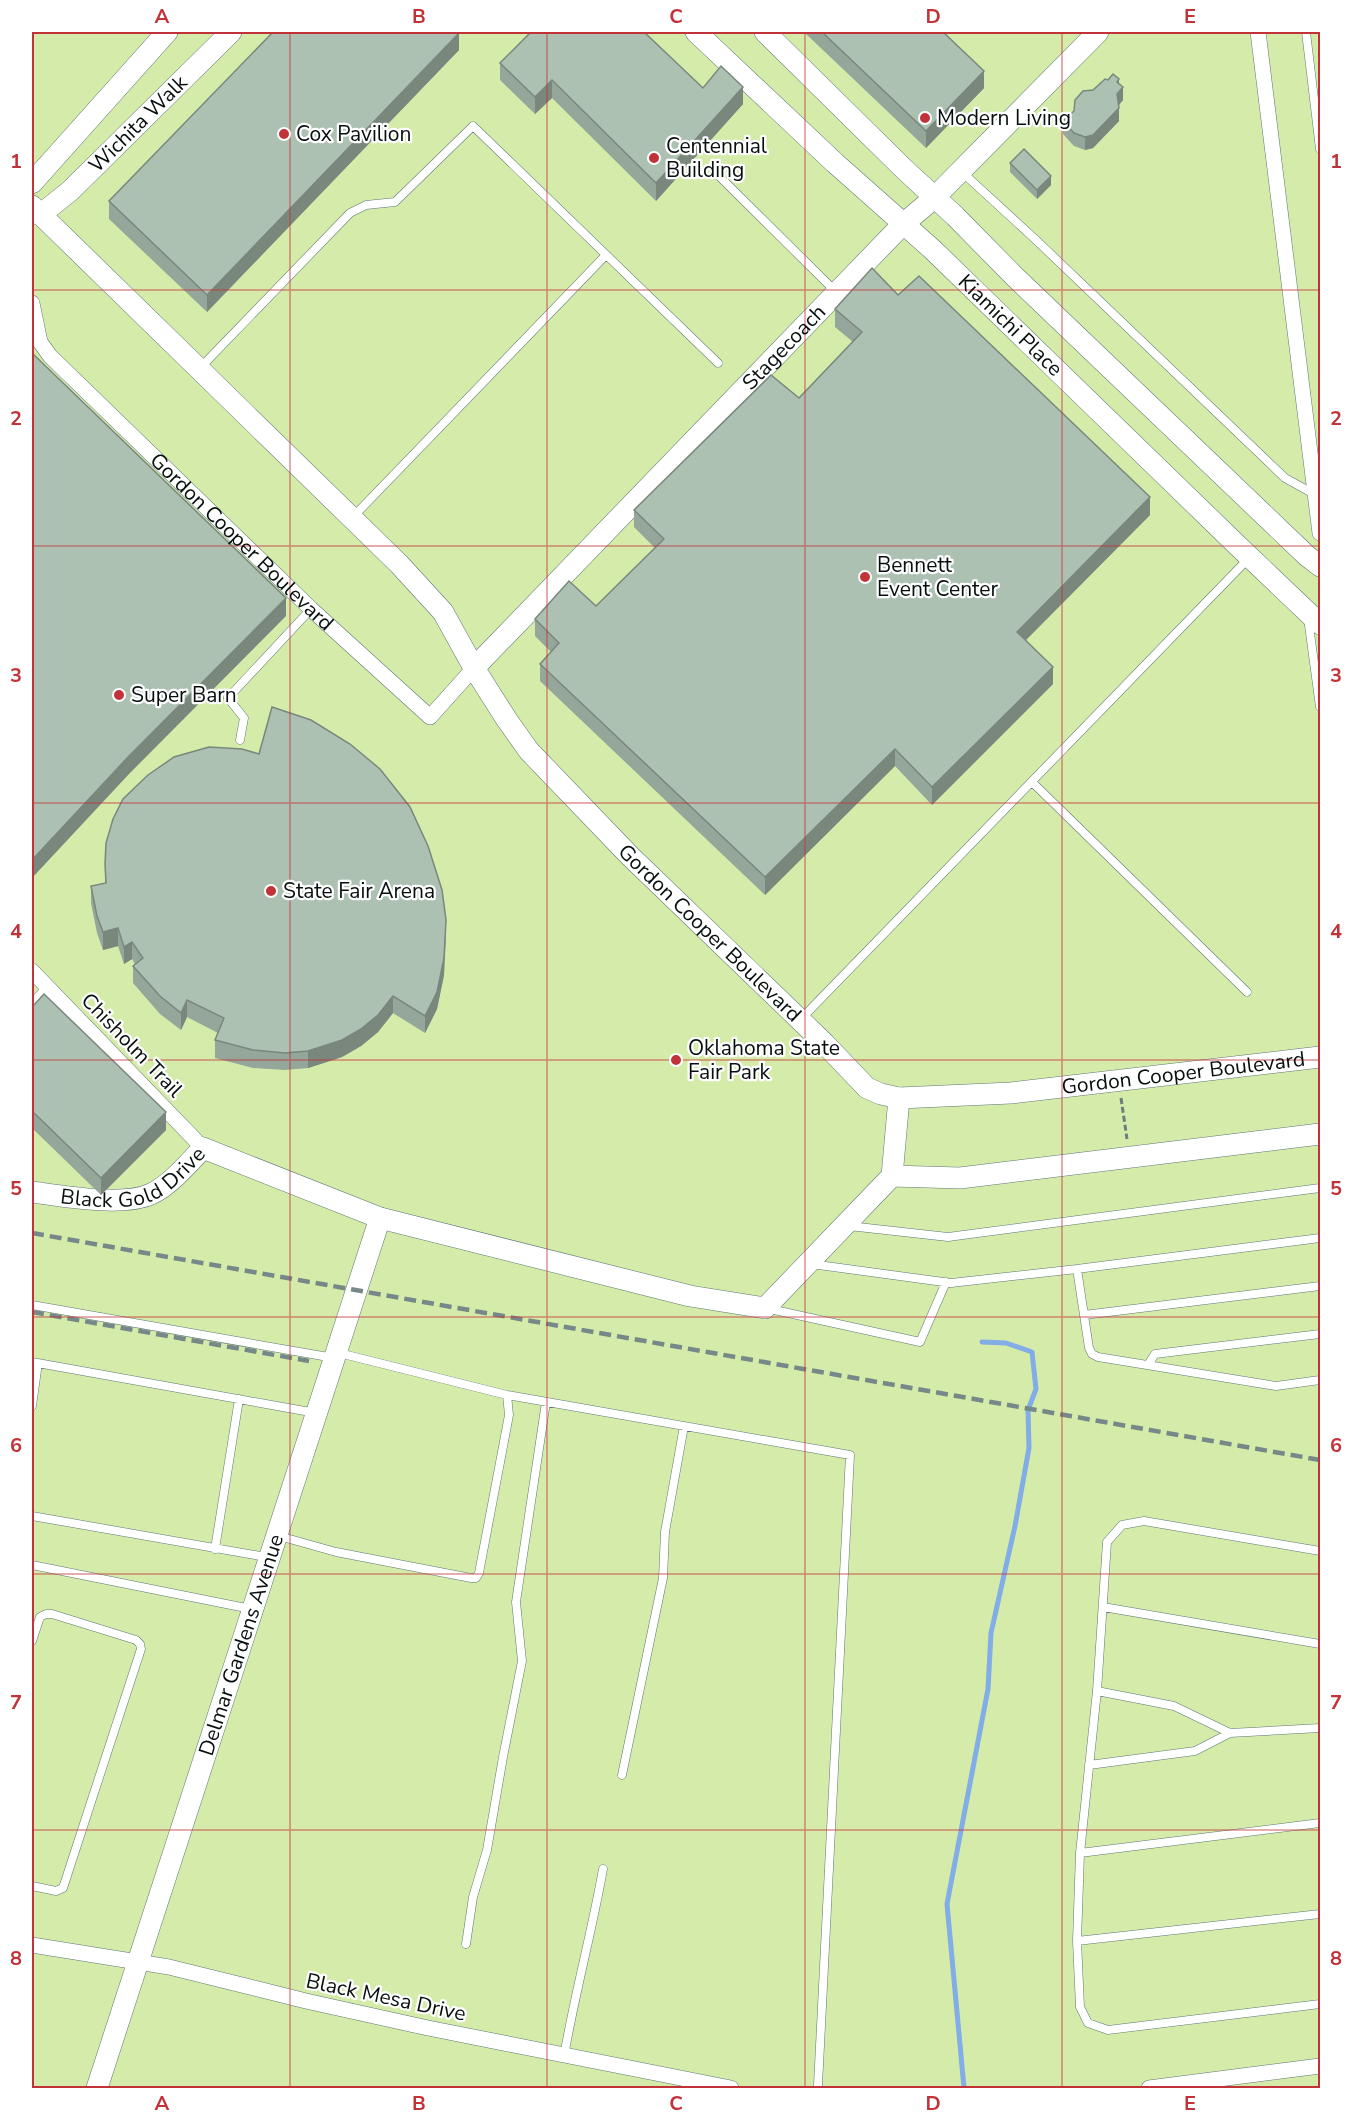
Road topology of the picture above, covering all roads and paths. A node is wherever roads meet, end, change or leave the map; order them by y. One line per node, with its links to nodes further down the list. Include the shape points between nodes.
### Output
1 (167, 32): 12 (street, Wichita Walk)
2 (231, 32): 14 (street, Wichita Walk, via 70,191)
3 (696, 32): 15 (street, Kiamichi Place)
4 (765, 32): 13 (street, Kiamichi Place)
5 (1098, 32): 10 (street, Stagecoach)
6 (1258, 32): 21 (street)
7 (1306, 32): 8 (lane)
8 (1316, 82): 9 (lane)
9 (1320, 149)
10 (960, 171): 13 (street, Stagecoach); 21 (lane, via 1285,478)
11 (717, 174): 17 (lane)
12 (32, 183)
13 (933, 198): 15 (street, Stagecoach); 25 (street, Kiamichi Place)
14 (36, 211): 20 (street, Gordon Cooper Boulevard)
15 (902, 225): 17 (street, Stagecoach); 24 (street, Kiamichi Place, via 932,249)
16 (606, 255): 19 (lane); 20 (lane, via 473,126 395,202 366,205 350,213); 22 (lane)
17 (837, 293): 28 (street, Stagecoach)
18 (32, 303): 26 (street, Gordon Cooper Boulevard, via 40,342 50,356)
19 (718, 363)
20 (199, 369): 22 (street, Gordon Cooper Boulevard)
21 (1316, 495): 23 (street)
22 (352, 518): 28 (street, Gordon Cooper Boulevard, via 443,612)
23 (1320, 533)
24 (1250, 557): 27 (street, Kiamichi Place); 31 (lane)
25 (1320, 566)
26 (311, 609): 28 (street, Gordon Cooper Boulevard, via 430,717); 30 (lane, via 228,698 244,718)
27 (1313, 617): 29 (lane)
28 (474, 668): 36 (street, Gordon Cooper Boulevard, via 529,751 630,856)
29 (1320, 707)
30 (240, 740)
31 (1032, 782): 34 (lane); 36 (lane)
32 (32, 971): 33 (street, Chisholm Trail)
33 (47, 987): 35 (lane); 41 (street, Chisholm Trail)
34 (1247, 992)
35 (32, 1003)
36 (800, 1020): 39 (street, Gordon Cooper Boulevard, via 867,1088)
37 (1320, 1057): 38 (street, Gordon Cooper Boulevard)
38 (1119, 1081): 39 (street, Gordon Cooper Boulevard, via 1011,1093); 42 (path)
39 (899, 1098): 43 (street)
40 (1320, 1134): 42 (street)
41 (203, 1148): 45 (street, Black Gold Drive, via 184,1168 146,1196 108,1200); 46 (street, Black Gold Drive)
42 (1130, 1158): 43 (street, via 960,1178)
43 (892, 1176): 47 (street)
44 (1320, 1188): 47 (lane, via 948,1237)
45 (32, 1192)
46 (372, 1221): 54 (street, Black Gold Drive, via 690,1296); 57 (street, Delmar Gardens Avenue)
47 (844, 1226): 49 (street)
48 (1320, 1238): 50 (lane)
49 (808, 1263): 51 (lane); 54 (street)
50 (1077, 1269): 51 (lane); 55 (lane)
51 (946, 1282): 54 (lane, via 920,1341)
52 (1320, 1286): 55 (lane)
53 (32, 1305): 57 (lane)
54 (765, 1308)
55 (1084, 1315): 59 (lane, via 1092,1354)
56 (1320, 1334): 59 (lane, via 1155,1354)
57 (337, 1355): 61 (lane); 65 (street, Delmar Gardens Avenue)
58 (35, 1362): 62 (lane); 64 (lane)
59 (1148, 1365): 60 (lane, via 1276,1386)
60 (1320, 1380)
61 (507, 1395): 63 (lane); 68 (lane, via 509,1415 476,1578 336,1552)
62 (238, 1399): 65 (lane); 69 (lane)
63 (546, 1402): 66 (lane); 88 (lane, via 516,1602 522,1661)
64 (32, 1406)
65 (318, 1413): 68 (street, Delmar Gardens Avenue)
66 (684, 1426): 81 (lane, via 665,1532 663,1578); 97 (lane, via 850,1455)
67 (32, 1516): 69 (lane)
68 (277, 1536): 71 (street, Delmar Gardens Avenue)
69 (215, 1549): 71 (lane)
70 (1320, 1551): 73 (lane, via 1144,1521 1122,1525 1107,1542)
71 (270, 1558): 74 (street, Delmar Gardens Avenue)
72 (32, 1565): 74 (lane)
73 (1103, 1607): 76 (lane); 77 (lane)
74 (253, 1610): 90 (street, Delmar Gardens Avenue)
75 (32, 1641): 85 (lane, via 40,1617 52,1614 136,1640 141,1649 63,1888 56,1892)
76 (1320, 1644)
77 (1097, 1691): 79 (lane, via 1174,1706); 80 (lane)
78 (1320, 1728): 79 (lane)
79 (1230, 1733): 80 (lane, via 1195,1751)
80 (1089, 1765): 83 (lane)
81 (622, 1775)
82 (1320, 1823): 83 (lane)
83 (1080, 1852): 87 (lane)
84 (603, 1869): 92 (lane)
85 (32, 1886)
86 (1320, 1914): 87 (lane)
87 (1077, 1941): 91 (lane, via 1080,2007 1088,2023 1108,2030)
88 (466, 1944)
89 (32, 1945): 90 (street, Black Mesa Drive)
90 (138, 1963): 92 (street, Black Mesa Drive); 95 (street, Delmar Gardens Avenue)
91 (1320, 2004)
92 (564, 2056): 96 (street, Black Mesa Drive)
93 (1320, 2066): 94 (street)
94 (1203, 2085): 98 (street)
95 (97, 2088)
96 (731, 2088)
97 (819, 2088)
98 (1149, 2088)

